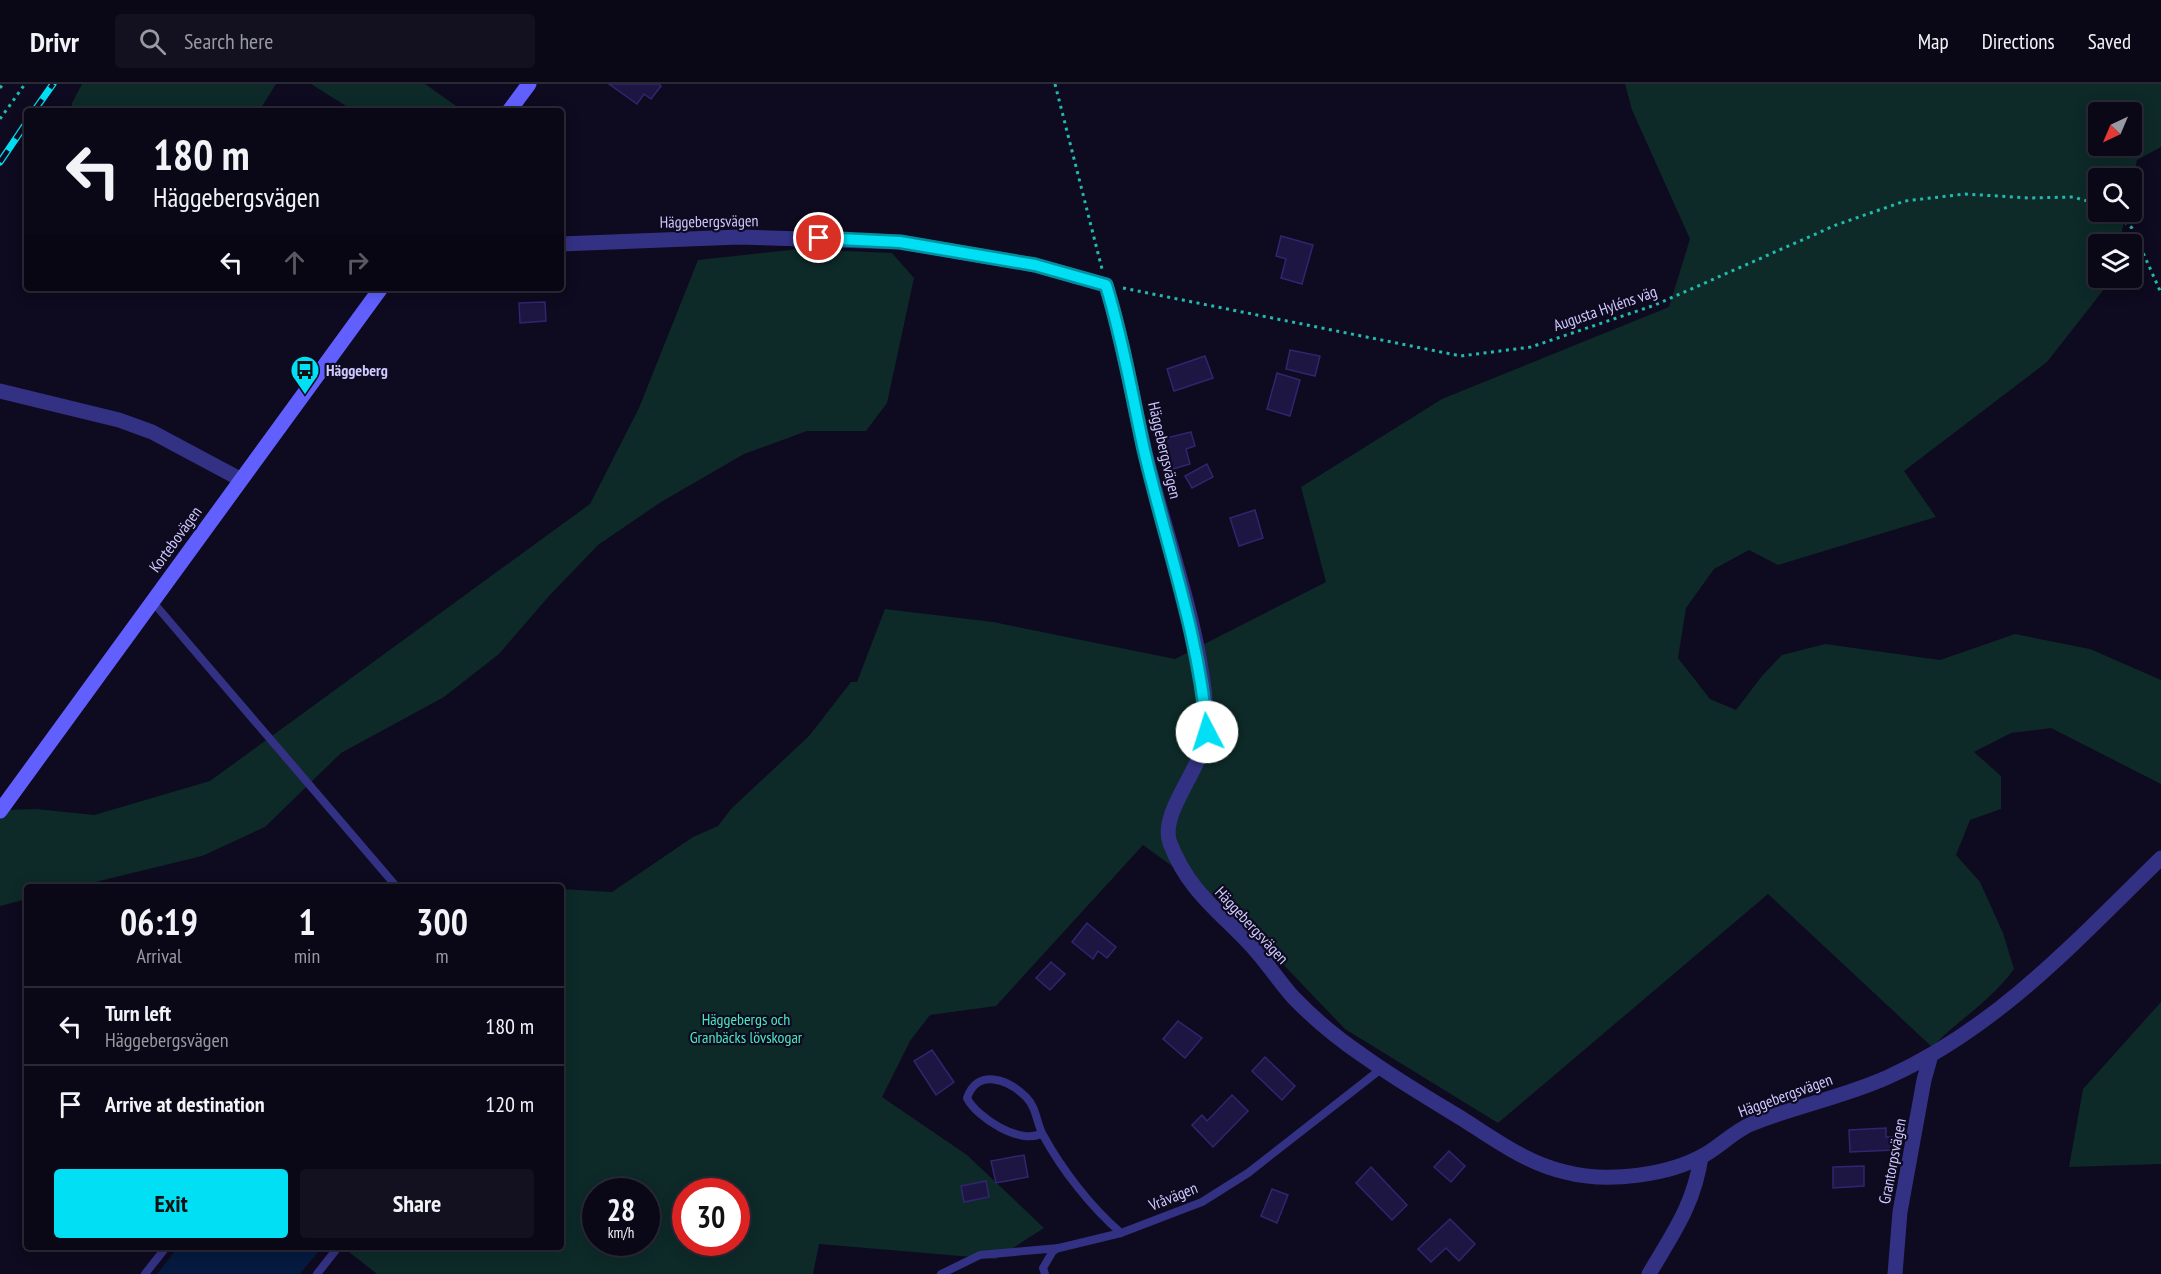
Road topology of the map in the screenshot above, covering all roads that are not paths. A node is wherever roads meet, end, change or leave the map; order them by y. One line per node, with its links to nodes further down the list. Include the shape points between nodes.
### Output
1 (529, 84): 2 (street)
2 (511, 108)
3 (564, 244): 12 (street, Häggebergsvägen, via 739,237 900,242 1035,265 1106,285 1123,340 1144,451 1203,687 1207,732 1198,764 1176,800 1167,836 1181,869 1204,901 1249,943 1291,995 1332,1034)
4 (379, 291): 6 (street, Kortebovägen)
5 (0, 391): 6 (street, via 119,420 152,432)
6 (240, 478): 7 (street, Kortebovägen)
7 (152, 601): 8 (street, Kortebovägen); 10 (lane)
8 (0, 811)
9 (2161, 858): 11 (street, Häggebergsvägen, via 2050,968 1974,1028)
10 (394, 884)
11 (1932, 1055): 14 (street, Häggebergsvägen, via 1885,1079 1746,1126); 24 (street, Grantorpsvägen, via 1900,1212)
12 (1381, 1069): 14 (street, Häggebergsvägen, via 1500,1143 1568,1173 1640,1174); 15 (lane, Vråvägen, via 1248,1173 1215,1194)
13 (1042, 1133): 13 (lane, via 1038,1114 1012,1086 982,1079 971,1086 967,1098 972,1110 1000,1128 1024,1136); 15 (lane, via 1102,1216)
14 (1701, 1157): 23 (street, via 1697,1186)
15 (1121, 1233): 16 (lane, Vråvägen)
16 (1059, 1248): 21 (lane, Vråvägen, via 980,1255); 22 (lane, via 1047,1259)
17 (164, 1250): 19 (lane)
18 (336, 1250): 20 (lane)
19 (145, 1274)
20 (317, 1274)
21 (941, 1274)
22 (1045, 1274)
23 (1649, 1274)
24 (1895, 1274)

